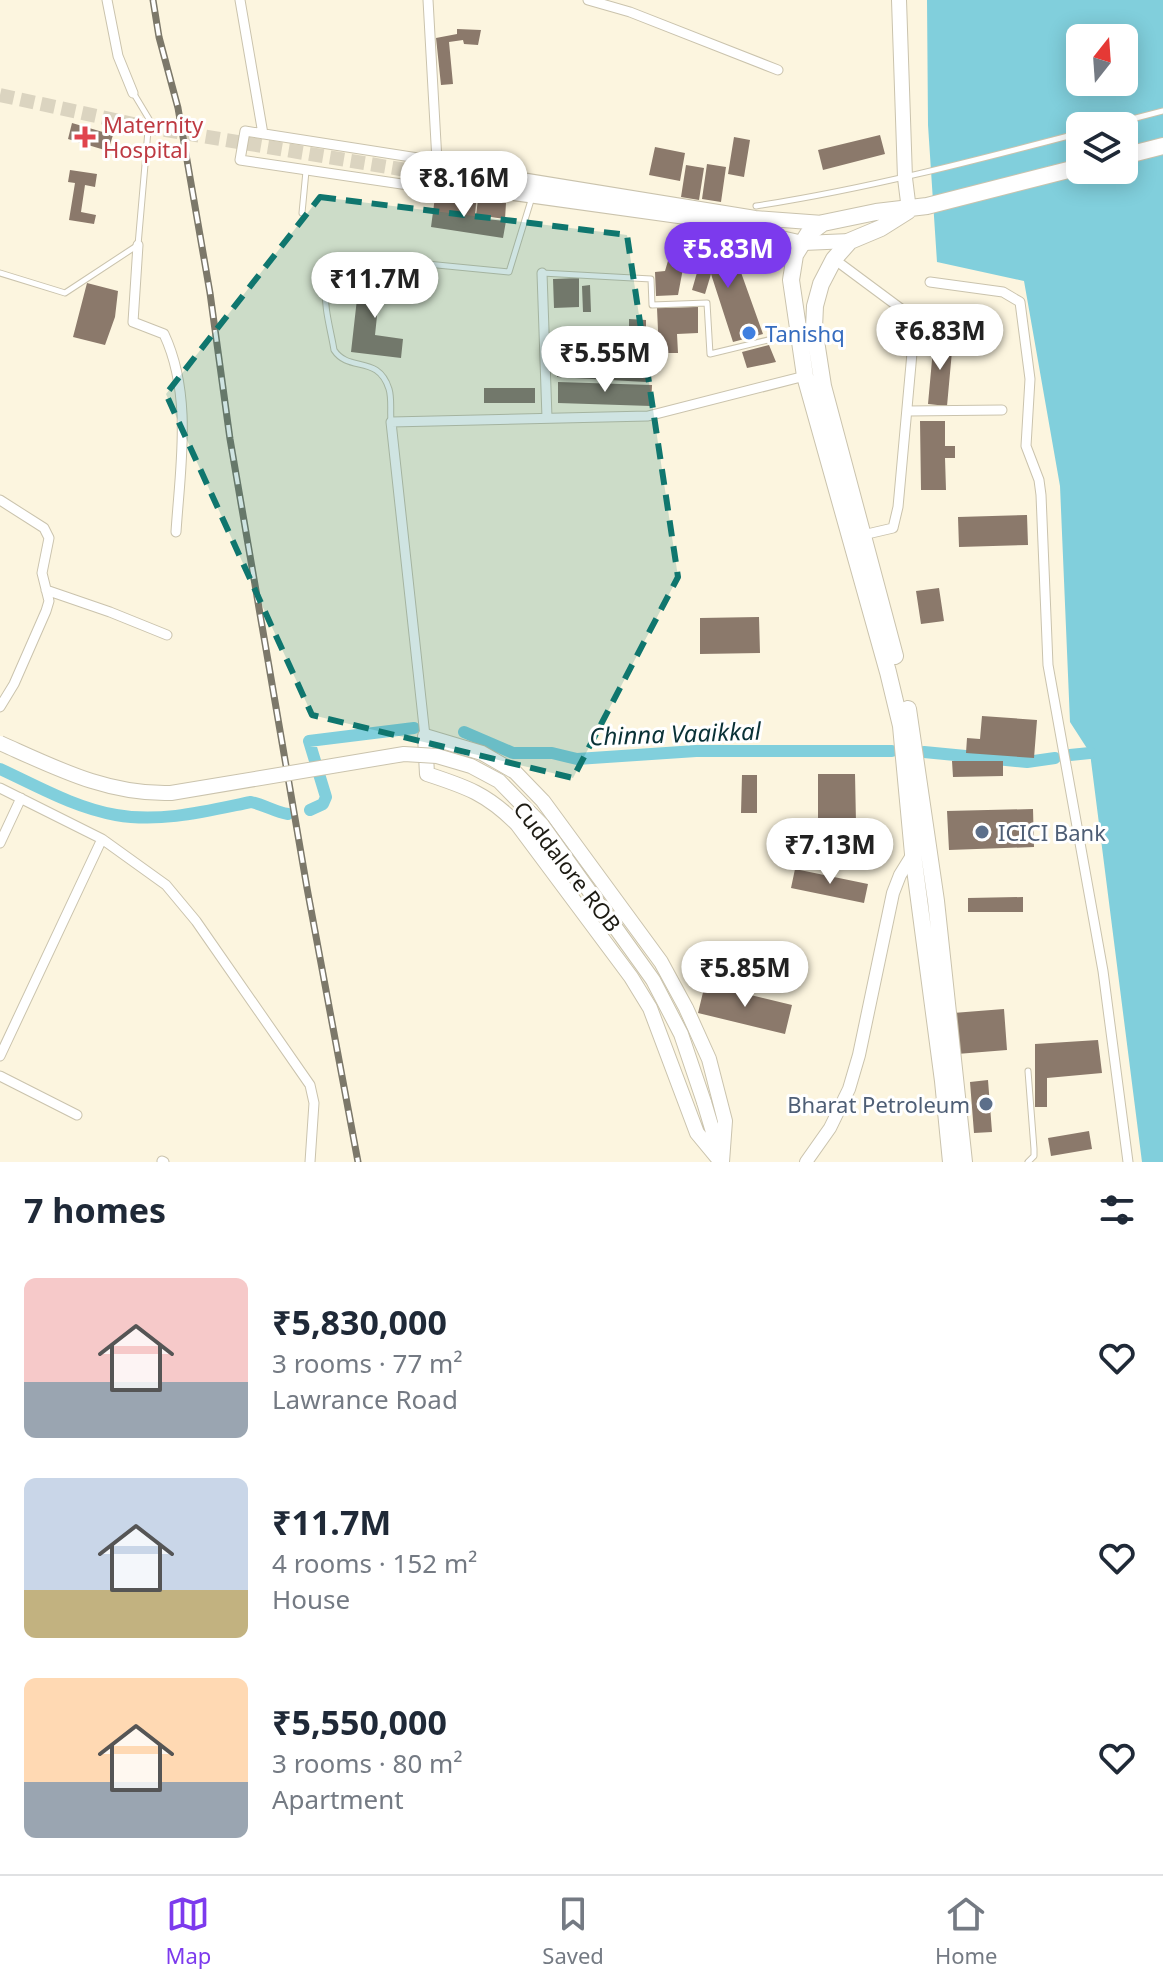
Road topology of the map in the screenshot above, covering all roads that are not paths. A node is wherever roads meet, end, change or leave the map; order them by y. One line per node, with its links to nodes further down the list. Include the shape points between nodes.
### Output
1 (107, 0): 7 (street, via 118,56)
2 (240, 0): 10 (street)
3 (428, 0): 14 (street)
4 (588, 0): 6 (street)
5 (899, 0): 18 (main road)
6 (778, 70)
7 (133, 93): 27 (lane, via 149,119)
8 (1163, 111): 9 (lane)
9 (1138, 117)
10 (263, 134): 14 (street); 15 (street, via 245,131 240,160)
11 (1066, 137): 18 (lane)
12 (1163, 146): 13 (highway)
13 (1138, 152)
14 (437, 161): 19 (street)
15 (306, 170): 19 (street, via 442,190); 23 (lane)
16 (1066, 171): 22 (highway)
17 (452, 177): 19 (main road)
18 (905, 178): 21 (lane); 22 (main road)
19 (478, 181): 20 (main road); 24 (main road)
20 (533, 196): 26 (main road, via 693,218); 37 (lane, via 509,272 355,257 336,263 330,271 324,290 334,350 347,361 374,367 383,377 390,390)
21 (756, 206)
22 (909, 210): 24 (highway); 25 (highway)
23 (302, 213)
24 (823, 223): 26 (highway)
25 (850, 241): 26 (main road); 28 (highway)
26 (803, 243): 32 (highway, via 791,280)
27 (138, 245): 29 (lane, via 65,293); 39 (street, via 133,322 164,334 181,399)
28 (834, 259): 35 (street, via 904,311 911,323); 40 (highway, via 821,284 814,328 823,386)
29 (0, 273)
30 (542, 273): 32 (lane, via 651,279 652,305 707,303 710,354); 36 (street)
31 (930, 282): 61 (street, via 1003,292 1020,302 1030,379 1026,446 1041,495 1048,665 1103,971)
32 (798, 333): 33 (highway)
33 (805, 376): 36 (street, via 648,416); 50 (highway, via 898,712)
34 (1002, 410): 35 (street)
35 (908, 411): 40 (street, via 893,528)
36 (547, 418): 37 (street)
37 (391, 422): 44 (street)
38 (0, 500): 41 (street, via 44,528 49,538 42,573)
39 (176, 532)
40 (863, 535): 59 (highway, via 913,730)
41 (46, 590): 42 (street); 43 (street, via 46,611)
42 (167, 635)
43 (0, 707)
44 (425, 736): 56 (main road, via 427,774 469,788 517,824 631,977 656,1022 697,1133); 56 (main road, via 482,753 515,772 543,801 661,962 709,1059 725,1121)
45 (0, 743): 56 (main road, Cuddalore ROB, bridge, via 66,773 145,794 404,754 437,756 499,781 542,825 653,980 681,1034)
46 (0, 788): 47 (street)
47 (21, 798): 48 (street); 49 (street)
48 (102, 839): 51 (street); 55 (street, via 166,885 298,1065 313,1095)
49 (0, 843)
50 (913, 854): 57 (street, via 893,893 849,1089); 58 (highway)
51 (0, 1056)
52 (1028, 1071): 60 (lane, via 1034,1149)
53 (0, 1076): 54 (street)
54 (77, 1115)
55 (310, 1162)
56 (722, 1162)
57 (806, 1162)
58 (951, 1162)
59 (964, 1162)
60 (1028, 1162)
61 (1128, 1162)

